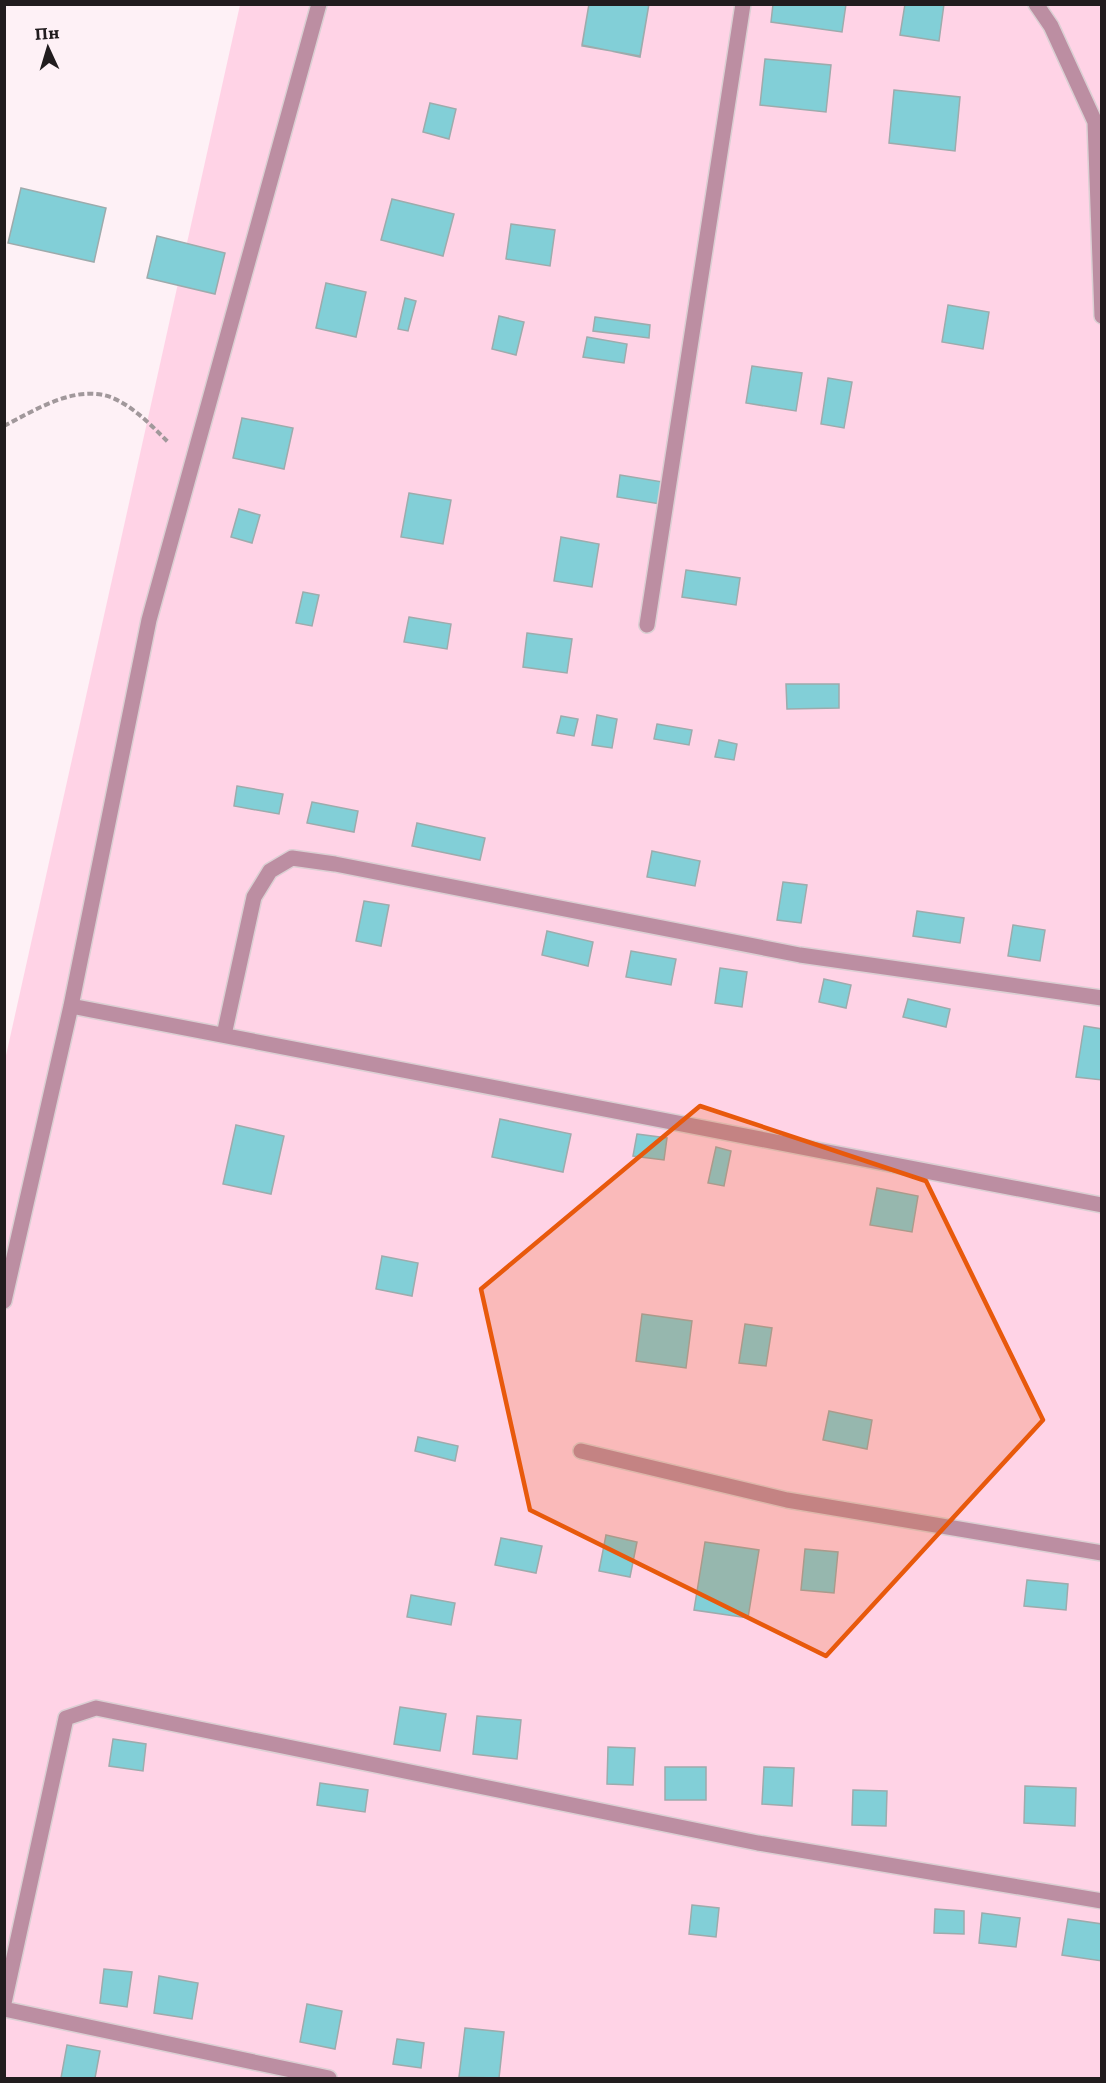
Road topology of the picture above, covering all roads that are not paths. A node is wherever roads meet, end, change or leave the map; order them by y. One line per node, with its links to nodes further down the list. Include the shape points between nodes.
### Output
1 (319, 4): 7 (street, via 149,620)
2 (743, 4): 5 (street)
3 (1036, 4): 4 (street, via 1051,26 1095,122)
4 (1101, 315)
5 (647, 626)
6 (1101, 999): 8 (street, via 800,955 292,858 270,871 254,897)
7 (71, 1006): 8 (street); 10 (street)
8 (224, 1035): 9 (street)
9 (1101, 1205)
10 (4, 1300)
11 (581, 1451): 12 (street, via 788,1500)
12 (1101, 1553)
13 (1101, 1901): 14 (street, via 758,1843 96,1708 66,1718)
14 (4, 2003)
15 (4, 2008): 16 (street)
16 (329, 2079)

